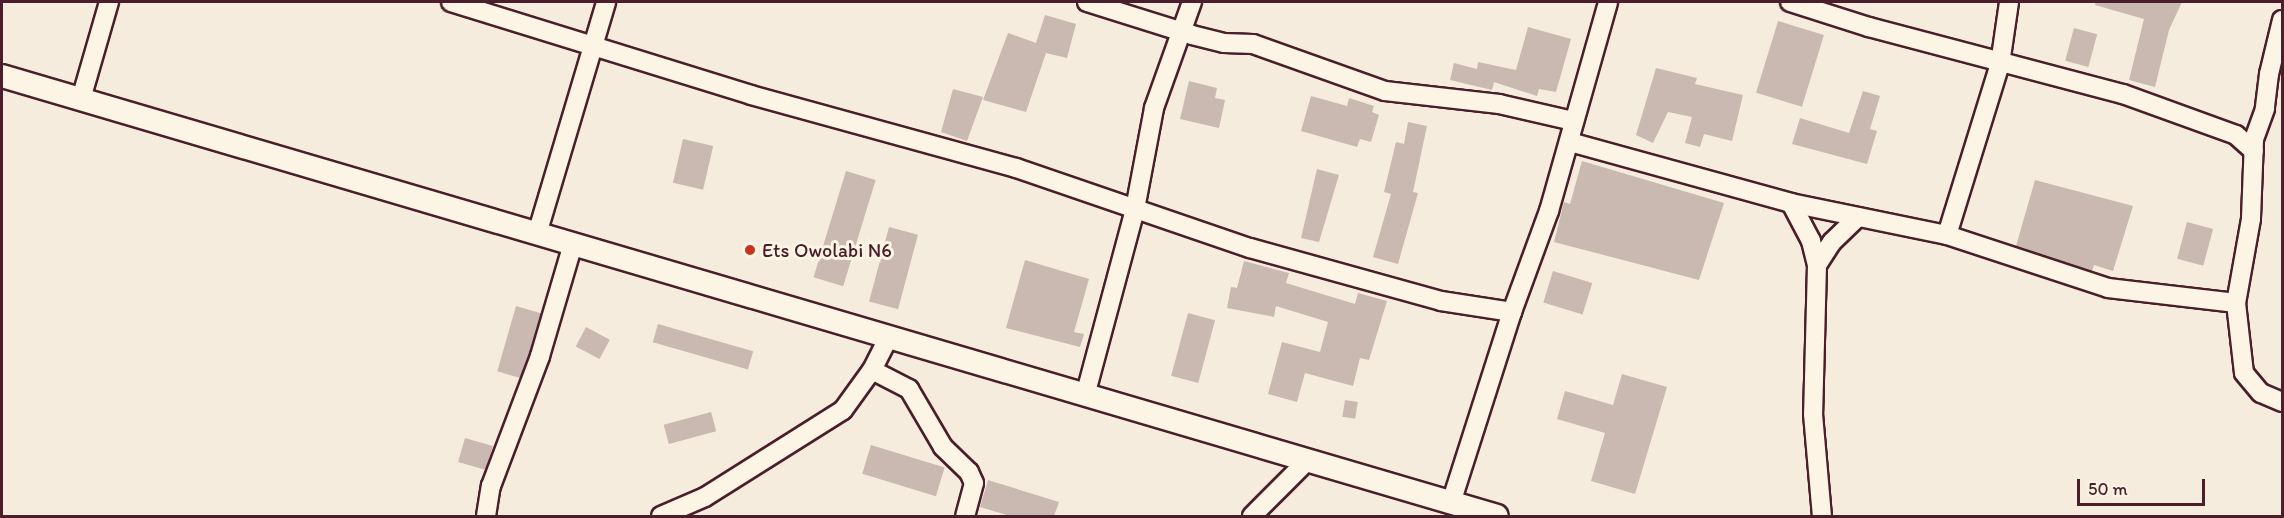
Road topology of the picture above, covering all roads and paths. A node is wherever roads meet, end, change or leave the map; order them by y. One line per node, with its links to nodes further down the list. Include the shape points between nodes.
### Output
1 (109, 2): 14 (street)
2 (451, 2): 11 (street)
3 (606, 2): 11 (street)
4 (1087, 2): 10 (street)
5 (1192, 2): 10 (street)
6 (1608, 2): 15 (street)
7 (1790, 2): 12 (street)
8 (2009, 2): 12 (street)
9 (2283, 20): 16 (street, via 2269,74 2265,109)
10 (1183, 32): 15 (street, via 1224,43 1253,44 1385,91 1499,104); 21 (street, via 1154,108)
11 (594, 48): 21 (street, via 1016,168); 23 (street)
12 (2000, 64): 17 (street, via 2123,94); 24 (street)
13 (2, 76): 14 (main road)
14 (81, 99): 23 (main road)
15 (1573, 121): 18 (street)
16 (2257, 126): 17 (street); 19 (street)
17 (2236, 135): 19 (street)
18 (1570, 141): 20 (street); 28 (street)
19 (2253, 151): 27 (street, via 2251,219)
20 (1791, 203): 22 (street); 26 (street, via 1811,241)
21 (1135, 209): 28 (street, via 1250,248 1440,301); 31 (street)
22 (1858, 217): 24 (street); 26 (street, via 1832,242)
23 (537, 234): 25 (main road)
24 (1947, 235): 27 (street, via 2108,288)
25 (573, 244): 29 (main road); 35 (street, via 540,356 491,486)
26 (1817, 265): 40 (street, via 1813,414)
27 (2236, 303): 32 (street, via 2244,373 2261,393)
28 (1512, 312): 34 (street)
29 (888, 338): 30 (street); 31 (main road)
30 (872, 370): 36 (street, via 843,410 705,497); 37 (street, via 909,389 943,447 969,472 974,483)
31 (1085, 396): 33 (main road)
32 (2283, 402)
33 (1308, 460): 34 (main road); 38 (street)
34 (1452, 503): 39 (main road)
35 (486, 516)
36 (661, 516)
37 (965, 516)
38 (1252, 516)
39 (1497, 516)
40 (1822, 516)

